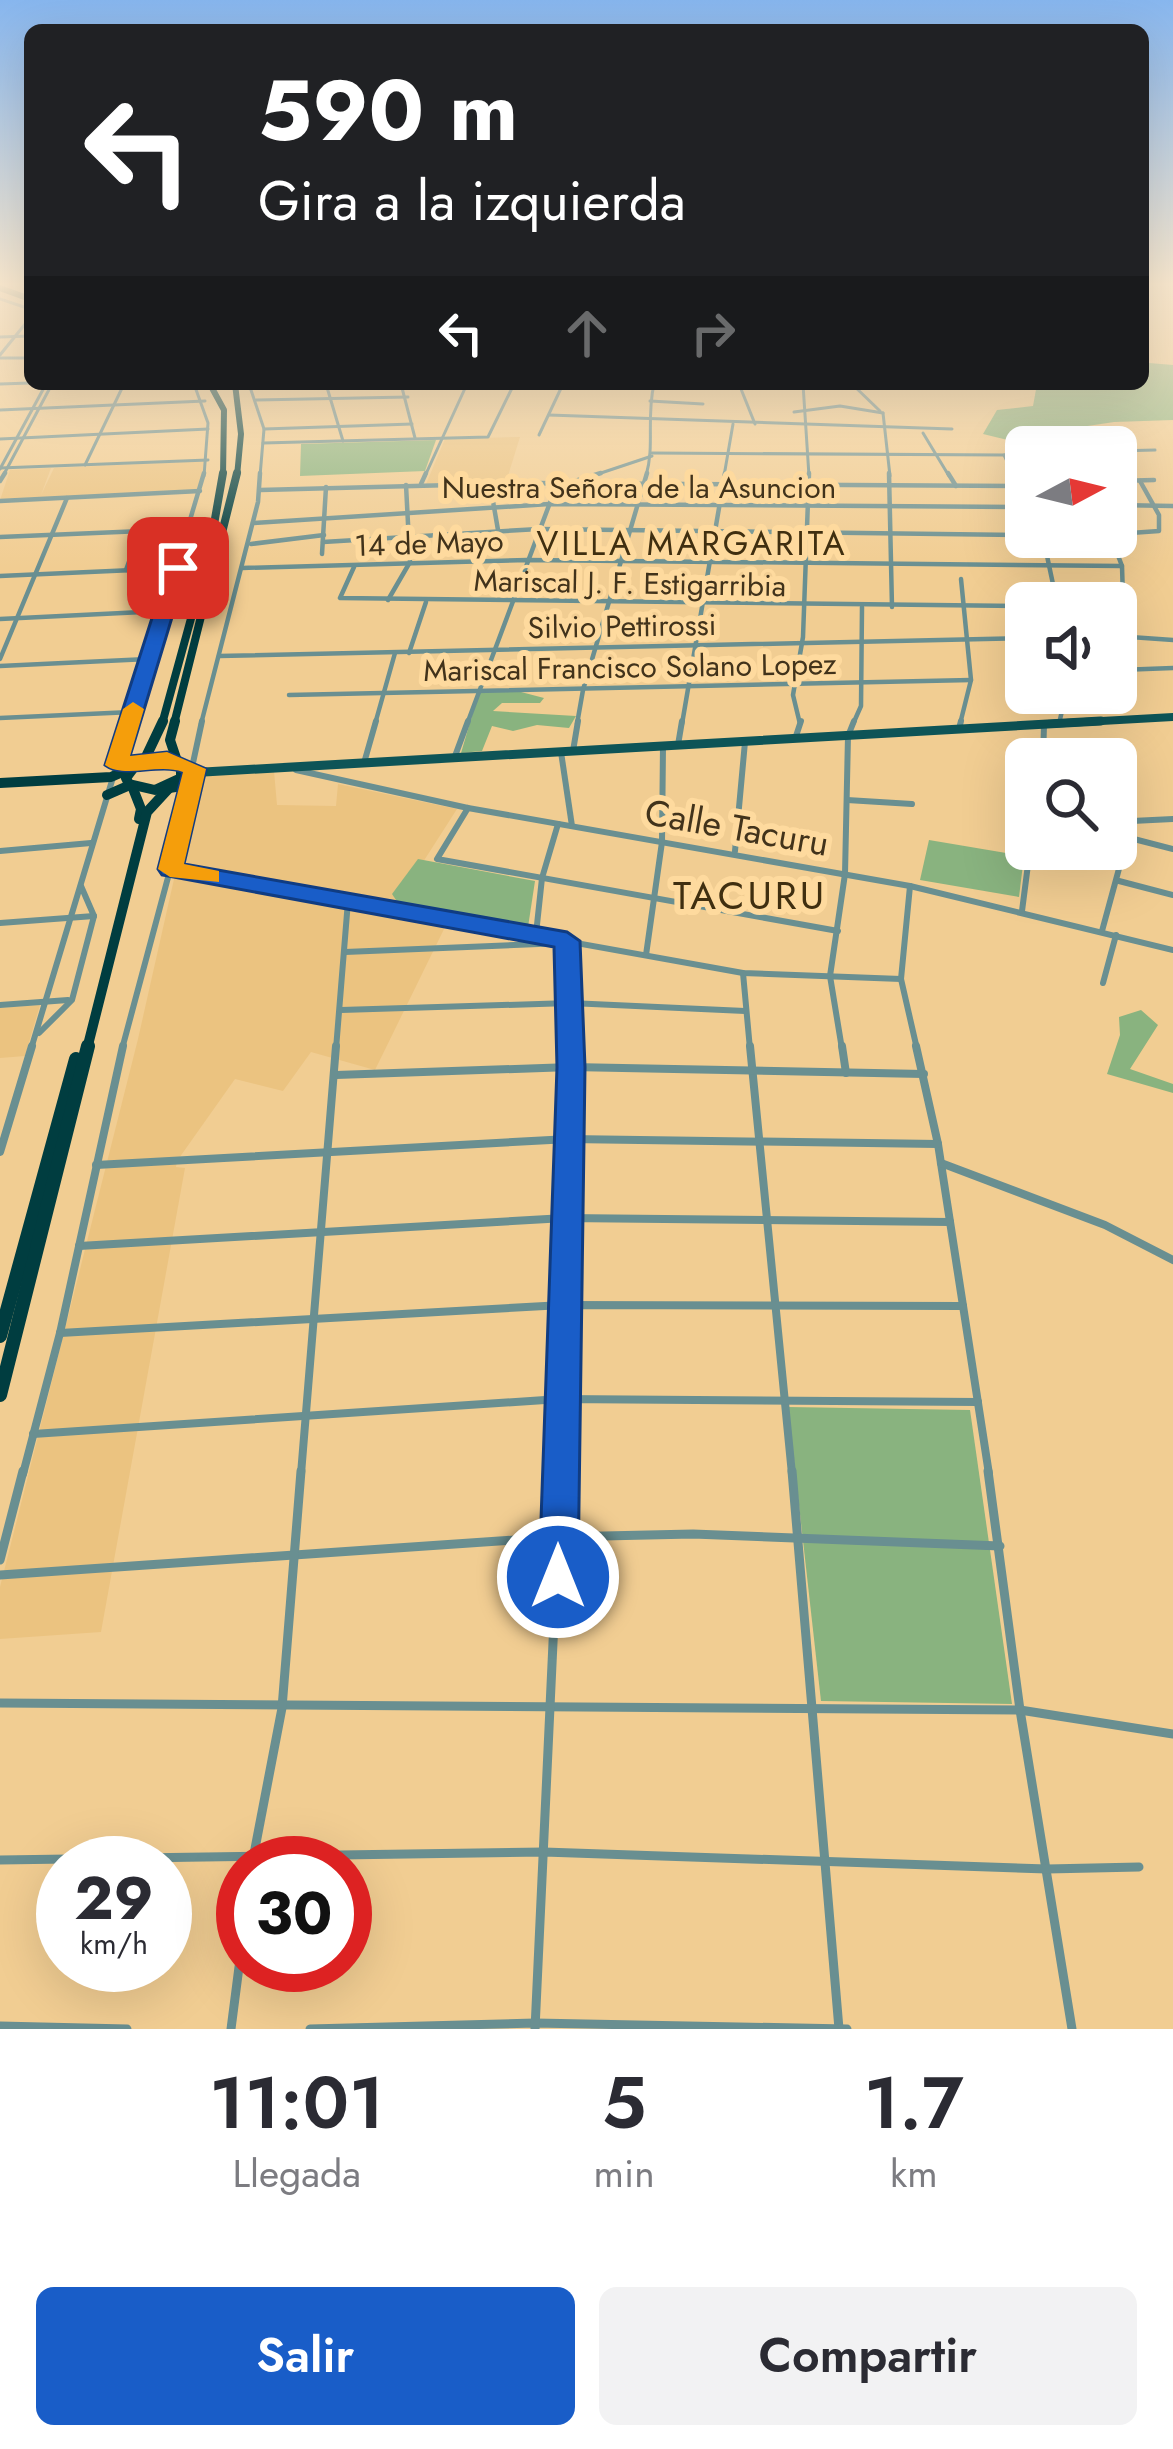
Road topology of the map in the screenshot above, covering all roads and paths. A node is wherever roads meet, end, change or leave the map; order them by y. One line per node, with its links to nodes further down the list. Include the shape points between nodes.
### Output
1 (46, 390): 23 (street)
2 (121, 390): 22 (street)
3 (198, 390): 20 (street)
4 (214, 390): 180 (highway, via 228,416 228,466 159,736)
5 (235, 390): 183 (highway, via 239,466 170,740)
6 (251, 390): 18 (street)
7 (329, 390): 17 (street)
8 (404, 390): 16 (street)
9 (464, 390): 44 (street)
10 (511, 390): 44 (street, via 488,437)
11 (560, 390): 28 (street)
12 (653, 390): 19 (street)
13 (741, 390): 32 (street)
14 (804, 390): 25 (street)
15 (857, 390): 27 (street)
16 (408, 397): 17 (street); 30 (street)
17 (333, 399): 18 (street); 34 (street)
18 (255, 400): 37 (street)
19 (650, 400): 21 (street); 29 (street)
20 (205, 401): 22 (street); 36 (street)
21 (704, 404)
22 (114, 406): 23 (street); 40 (street)
23 (35, 409): 24 (street); 42 (street)
24 (0, 410)
25 (808, 410): 26 (street); 27 (street); 33 (street)
26 (794, 412)
27 (883, 413): 35 (street)
28 (548, 416): 29 (street); 41 (street)
29 (648, 421): 31 (street); 51 (street)
30 (412, 424): 34 (street); 45 (street)
31 (733, 424): 32 (street); 50 (street)
32 (754, 424): 33 (street)
33 (810, 424): 35 (street); 52 (street)
34 (339, 426): 37 (street); 46 (street)
35 (887, 426): 38 (street); 54 (street)
36 (208, 429): 40 (street); 56 (street)
37 (264, 429): 47 (street)
38 (952, 429)
39 (923, 433): 55 (street)
40 (100, 434): 42 (street); 57 (street)
41 (539, 435)
42 (20, 438): 43 (street); 58 (street)
43 (0, 439)
44 (442, 439): 45 (street); 63 (street)
45 (416, 440): 46 (street)
46 (343, 441): 47 (street)
47 (263, 443): 74 (street)
48 (1137, 451): 49 (street)
49 (1156, 451)
50 (730, 454): 51 (street); 52 (street); 69 (street)
51 (652, 455): 66 (street); 67 (street)
52 (810, 455): 54 (street); 70 (street)
53 (1004, 455): 55 (street)
54 (890, 456): 55 (street); 72 (street)
55 (938, 456): 73 (street)
56 (208, 460): 57 (street); 75 (street)
57 (85, 465): 58 (street)
58 (2, 469): 60 (street)
59 (1154, 480): 61 (street)
60 (0, 481)
61 (1140, 481): 82 (street)
62 (406, 484): 63 (street); 71 (street); 88 (street)
63 (421, 484): 64 (street)
64 (490, 484): 65 (street); 83 (street)
65 (557, 484): 66 (street); 78 (street)
66 (566, 484): 67 (street)
67 (642, 485): 69 (street); 79 (street)
68 (1005, 485): 73 (street)
69 (724, 486): 70 (street); 84 (street)
70 (807, 487): 72 (street); 86 (street)
71 (326, 488): 74 (street); 89 (street)
72 (891, 488): 73 (street); 87 (street)
73 (957, 488)
74 (260, 490): 90 (street)
75 (200, 491): 76 (street); 91 (street)
76 (67, 498): 77 (street); 99 (street)
77 (0, 501)
78 (549, 503): 79 (street, Nuestra Señora de la Asuncion); 83 (street, Nuestra Señora de la Asuncion); 92 (street)
79 (636, 505): 84 (street, Nuestra Señora de la Asuncion); 94 (street)
80 (1005, 505): 87 (street, Nuestra Señora de la Asuncion)
81 (1137, 505): 82 (street)
82 (1154, 505): 85 (street); 102 (street, via 1159,531)
83 (494, 506): 88 (street, Nuestra Señora de la Asuncion); 93 (street)
84 (721, 506): 86 (street, Nuestra Señora de la Asuncion); 96 (street)
85 (1173, 506)
86 (806, 507): 87 (street, Nuestra Señora de la Asuncion); 97 (street)
87 (892, 508): 98 (street)
88 (407, 510): 89 (street, Nuestra Señora de la Asuncion); 100 (street)
89 (324, 520): 90 (street, Nuestra Señora de la Asuncion); 104 (street)
90 (254, 523): 105 (street)
91 (190, 529): 95 (street); 117 (street)
92 (539, 529): 93 (street, 14 de Mayo); 94 (street, 14 de Mayo); 109 (street)
93 (498, 530): 100 (street, 14 de Mayo)
94 (629, 530): 96 (street, 14 de Mayo); 110 (street)
95 (140, 531): 99 (street); 120 (street)
96 (717, 532): 97 (street, 14 de Mayo); 111 (street)
97 (806, 532): 98 (street, 14 de Mayo); 112 (street)
98 (892, 533): 101 (street, 14 de Mayo); 114 (street)
99 (52, 535): 103 (street); 121 (street)
100 (408, 535): 104 (street, 14 de Mayo); 113 (street)
101 (1005, 535)
102 (1137, 535)
103 (0, 537)
104 (324, 538): 105 (street, 14 de Mayo); 106 (street)
105 (249, 544): 118 (street)
106 (322, 554)
107 (1049, 558): 115 (street)
108 (1120, 558): 116 (street)
109 (527, 560): 110 (street, 14 de Mayo); 113 (street, 14 de Mayo); 128 (street)
110 (620, 562): 111 (street, 14 de Mayo); 129 (street)
111 (712, 563): 112 (street, 14 de Mayo); 130 (street)
112 (805, 565): 114 (street, 14 de Mayo); 132 (street)
113 (409, 566): 119 (street, 14 de Mayo); 126 (street)
114 (891, 566): 115 (street, 14 de Mayo); 135 (street)
115 (1051, 566): 116 (street, 14 de Mayo); 124 (street)
116 (1122, 566): 125 (street)
117 (178, 568): 120 (street); 136 (street)
118 (242, 568): 119 (street, 14 de Mayo); 150 (street)
119 (354, 568): 126 (street, Mariscal J. F. Estigarribia, via 340,598)
120 (126, 570): 121 (street)
121 (35, 574): 122 (street); 137 (street)
122 (0, 576)
123 (961, 579): 134 (street)
124 (1054, 582)
125 (1120, 582)
126 (388, 599): 127 (street, Mariscal J. F. Estigarribia)
127 (426, 602): 128 (street, Mariscal J. F. Estigarribia); 148 (street)
128 (511, 602): 129 (street, Mariscal J. F. Estigarribia); 146 (street)
129 (610, 604): 130 (street, Mariscal J. F. Estigarribia); 147 (street)
130 (705, 605): 132 (street, Mariscal J. F. Estigarribia); 145 (street)
131 (1005, 606): 134 (street, Mariscal J. F. Estigarribia)
132 (804, 607): 133 (street, Mariscal J. F. Estigarribia); 143 (street)
133 (862, 607): 135 (street, Mariscal J. F. Estigarribia); 144 (street)
134 (965, 607): 135 (street, Mariscal J. F. Estigarribia); 141 (street)
135 (892, 608)
136 (163, 611): 137 (street); 151 (street)
137 (16, 618): 138 (street); 152 (street)
138 (0, 619)
139 (1137, 637): 142 (street)
140 (1005, 639): 141 (street, Silvio Pettirossi)
141 (967, 640): 144 (street, Silvio Pettirossi); 155 (street)
142 (1173, 640)
143 (802, 643): 144 (street, Silvio Pettirossi); 145 (street, Silvio Pettirossi); 157 (street)
144 (861, 643): 156 (street)
145 (697, 646): 147 (street, Silvio Pettirossi); 158 (street)
146 (494, 649): 147 (street, Silvio Pettirossi); 148 (street, Silvio Pettirossi); 160 (street)
147 (597, 649): 159 (street)
148 (409, 652): 149 (street, Silvio Pettirossi)
149 (395, 653): 150 (street, Silvio Pettirossi); 161 (street)
150 (219, 656): 177 (street)
151 (148, 659): 152 (street); 163 (street)
152 (0, 663)
153 (1173, 668): 154 (street)
154 (1137, 669)
155 (971, 680): 156 (street, Mariscal Francisco Solano Lopez); 169 (street)
156 (861, 683): 157 (street, Mariscal Francisco Solano Lopez); 170 (street)
157 (794, 686): 158 (street, Mariscal Francisco Solano Lopez); 172 (street, via 801,717)
158 (688, 689): 159 (street, Mariscal Francisco Solano Lopez); 174 (street)
159 (583, 690): 160 (street, Mariscal Francisco Solano Lopez); 176 (street)
160 (478, 691): 161 (street, Mariscal Francisco Solano Lopez); 178 (street)
161 (384, 692): 162 (street, Mariscal Francisco Solano Lopez); 179 (street)
162 (289, 695)
163 (132, 712): 166 (street); 182 (street)
164 (1061, 714): 168 (street)
165 (1173, 717): 168 (main road)
166 (0, 718)
167 (1044, 724): 168 (main road); 169 (main road); 171 (street)
168 (1059, 724)
169 (959, 729): 170 (main road)
170 (848, 736): 172 (main road); 188 (street)
171 (1044, 738)
172 (795, 739): 173 (main road)
173 (745, 742): 174 (main road); 200 (street)
174 (678, 745): 175 (main road)
175 (663, 746): 176 (main road); 196 (street)
176 (567, 752): 178 (main road); 194 (street)
177 (198, 754): 183 (highway)
178 (454, 758): 179 (main road)
179 (364, 763): 181 (main road)
180 (137, 765): 182 (highway); 183 (highway); 185 (highway, via 126,778)
181 (290, 767): 183 (main road); 190 (street, Calle Tacuru)
182 (114, 771): 184 (highway); 185 (highway); 187 (street)
183 (184, 773): 185 (highway, via 150,790); 186 (street); 186 (highway); 263 (highway, via 147,812)
184 (0, 783)
185 (130, 785): 187 (highway); 262 (highway, via 140,814 116,917)
186 (189, 794): 201 (street)
187 (107, 795): 197 (street)
188 (847, 800): 189 (street); 204 (street)
189 (912, 804)
190 (468, 808): 193 (street, Calle Tacuru); 205 (street, via 437,859)
191 (1173, 818): 192 (street)
192 (1137, 819)
193 (559, 824): 194 (street, Calle Tacuru); 205 (street)
194 (572, 826): 196 (street, Calle Tacuru)
195 (1137, 838): 198 (street)
196 (662, 842): 200 (street, Calle Tacuru); 210 (street)
197 (91, 843): 199 (street); 207 (street)
198 (1173, 849)
199 (0, 851)
200 (735, 853): 204 (street, Calle Tacuru)
201 (170, 869): 211 (street); 250 (street)
202 (1027, 870): 212 (street)
203 (1121, 870): 206 (street)
204 (845, 874): 208 (street, Calle Tacuru); 216 (street)
205 (542, 878): 210 (street); 218 (street)
206 (1119, 881): 209 (street); 217 (street)
207 (79, 883): 213 (street); 214 (street)
208 (910, 886): 212 (street, Calle Tacuru); 228 (street)
209 (1173, 895)
210 (657, 897): 216 (street); 225 (street)
211 (348, 901): 218 (street); 223 (street)
212 (1022, 911): 217 (street, Calle Tacuru)
213 (94, 916): 214 (street); 230 (street)
214 (69, 918): 215 (street); 231 (street)
215 (0, 923)
216 (838, 931): 227 (street)
217 (1102, 931): 219 (street, Calle Tacuru)
218 (536, 934): 220 (street)
219 (1116, 935): 222 (street, Calle Tacuru); 229 (street)
220 (567, 942): 221 (street); 223 (street); 224 (street)
221 (591, 946): 224 (street); 225 (street)
222 (1173, 950)
223 (345, 952): 234 (street)
224 (567, 956): 232 (street)
225 (646, 956): 226 (street)
226 (742, 973): 227 (street); 235 (street)
227 (830, 976): 228 (street); 239 (street)
228 (901, 979): 240 (street)
229 (1103, 983)
230 (72, 1000): 231 (street); 236 (street)
231 (44, 1002): 233 (street); 236 (street)
232 (570, 1003): 234 (street); 235 (street); 237 (street)
233 (0, 1005)
234 (340, 1010): 241 (street)
235 (745, 1011): 238 (street)
236 (35, 1036): 242 (street)
237 (571, 1067): 238 (street); 241 (street); 244 (street)
238 (752, 1072): 239 (street); 245 (street)
239 (846, 1073): 240 (street)
240 (924, 1073): 246 (street)
241 (335, 1075): 247 (street)
242 (12, 1108): 243 (street); 248 (street)
243 (0, 1109)
244 (569, 1139): 245 (street); 247 (street); 251 (street)
245 (759, 1141): 246 (street); 252 (street)
246 (938, 1144): 249 (street)
247 (329, 1150): 250 (street); 254 (street)
248 (0, 1152)
249 (941, 1163): 253 (street); 256 (street, via 1105,1225)
250 (96, 1166): 255 (street)
251 (566, 1218): 252 (street); 254 (street); 258 (street)
252 (766, 1219): 253 (street); 257 (street)
253 (950, 1222): 259 (street)
254 (325, 1231): 255 (street); 260 (street)
255 (77, 1246): 261 (street)
256 (1173, 1260)
257 (773, 1302): 258 (street); 259 (street); 264 (street)
258 (563, 1305): 260 (street); 265 (street)
259 (963, 1306): 266 (street)
260 (317, 1317): 261 (street); 267 (street)
261 (59, 1333): 268 (street)
262 (0, 1336)
263 (0, 1395)
264 (782, 1398): 265 (street); 266 (street); 270 (street)
265 (560, 1400): 267 (street); 269 (street)
266 (978, 1402): 271 (street)
267 (309, 1413): 268 (street); 272 (street)
268 (32, 1434): 273 (street)
269 (558, 1537): 270 (street); 272 (street); 277 (street)
270 (798, 1540): 271 (street); 278 (street)
271 (1000, 1546): 279 (street)
272 (296, 1555): 274 (street); 276 (street)
273 (0, 1560)
274 (0, 1575)
275 (0, 1703): 276 (street)
276 (282, 1708): 277 (street); 281 (street)
277 (555, 1708): 278 (street); 282 (street)
278 (815, 1709): 279 (street); 286 (street)
279 (1020, 1711): 280 (street); 288 (street)
280 (1173, 1734)
281 (258, 1836)
282 (544, 1852): 283 (street); 286 (street); 291 (street)
283 (372, 1857)
284 (0, 1860): 285 (street)
285 (216, 1860)
286 (824, 1860): 288 (street); 295 (street)
287 (1139, 1867): 288 (street)
288 (1047, 1869): 296 (street)
289 (236, 1992): 293 (street)
290 (0, 2026): 292 (street)
291 (536, 2026): 294 (street); 295 (street)
292 (127, 2029)
293 (231, 2029)
294 (310, 2029)
295 (842, 2029)
296 (1072, 2029)

